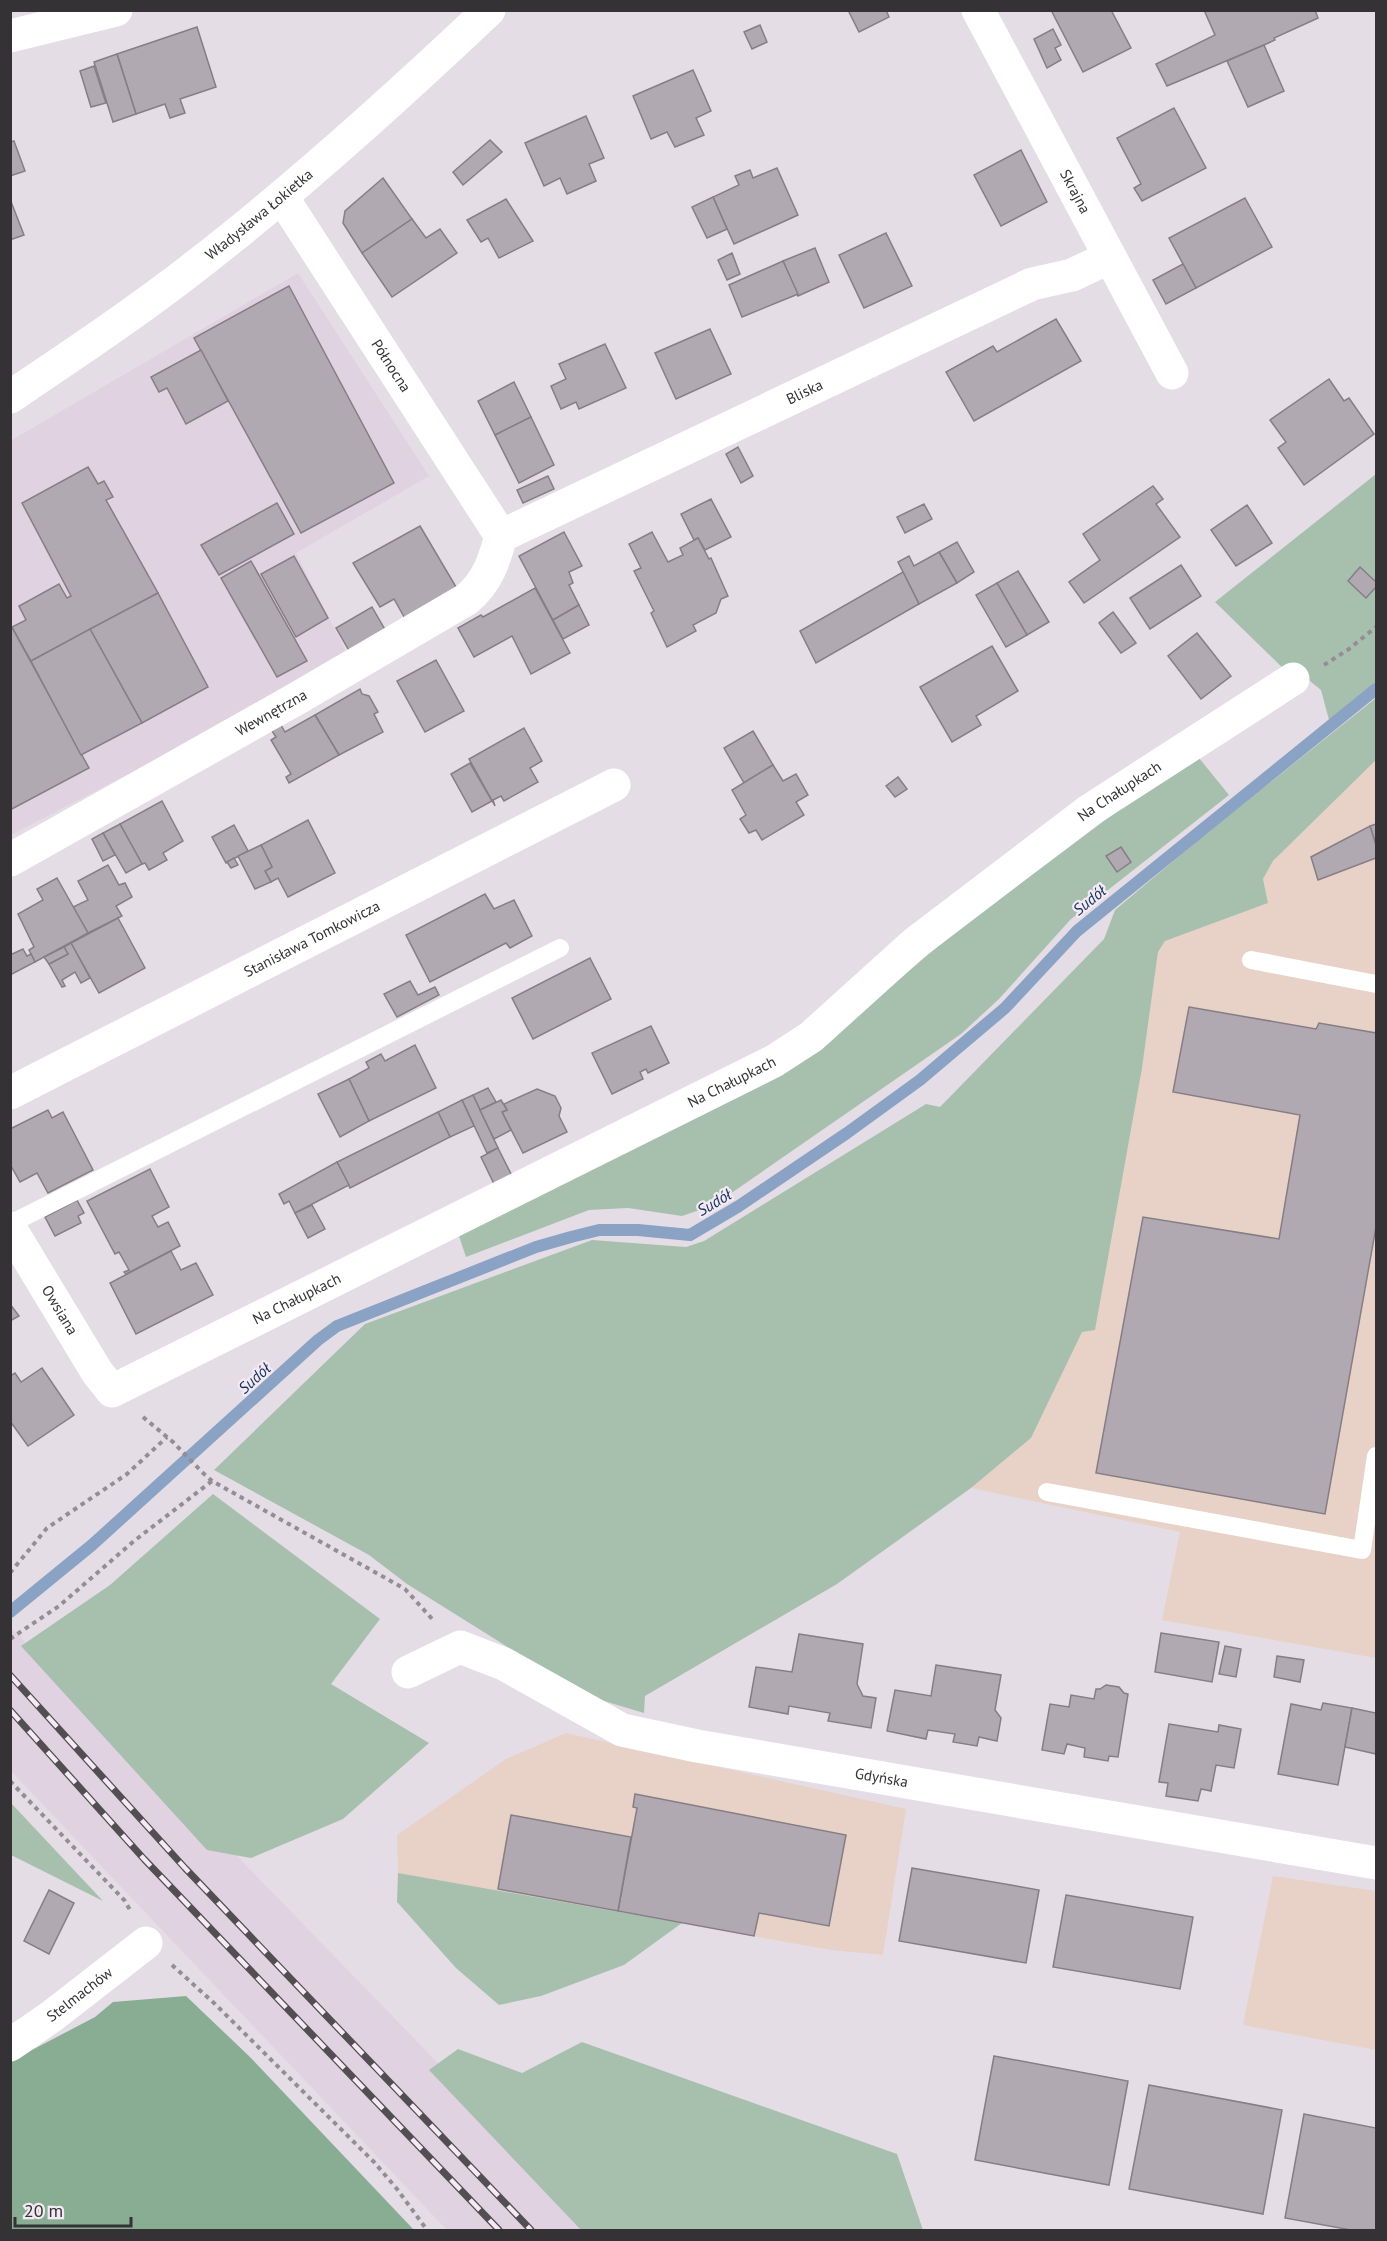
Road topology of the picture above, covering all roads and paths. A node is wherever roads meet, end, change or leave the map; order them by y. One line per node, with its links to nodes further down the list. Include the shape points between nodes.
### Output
1 (116, 10): 4 (street)
2 (489, 10): 5 (street, Władysława Łokietka)
3 (978, 10): 6 (street, Skrajna)
4 (10, 36)
5 (282, 197): 8 (street, Władysława Łokietka, via 147,303); 9 (street, Północna)
6 (1110, 257): 7 (street, Skrajna); 9 (street, Bliska, via 1072,275 1032,284)
7 (1172, 373)
8 (10, 397)
9 (501, 536): 13 (street, Wewnętrzna, via 488,574 467,599)
10 (1377, 627): 11 (path, via 1330,662)
11 (1293, 679): 19 (street, Na Chałupkach, via 1090,810 914,944 811,1038 774,1061)
12 (614, 785): 17 (street, Stanisława Tomkowicza)
13 (10, 860)
14 (560, 948): 18 (lane)
15 (1251, 960): 16 (lane)
16 (1377, 984)
17 (10, 1094)
18 (10, 1226): 19 (street, Owsiana)
19 (112, 1391)
20 (167, 1437): 25 (path, via 127,1474 47,1528)
21 (173, 1442): 23 (path)
22 (1377, 1456): 24 (lane, via 1362,1550)
23 (212, 1480): 26 (path, via 59,1606); 27 (path, via 405,1589)
24 (1047, 1492)
25 (10, 1573)
26 (10, 1639)
27 (460, 1647): 28 (street); 30 (street, Gdyńska, via 504,1664 622,1730)
28 (408, 1672)
29 (10, 1781): 31 (path, via 125,1901)
30 (1377, 1863)
31 (146, 1943): 32 (street, Stelmachów); 33 (path, via 215,2004 374,2162)
32 (10, 2045)
33 (427, 2230)

